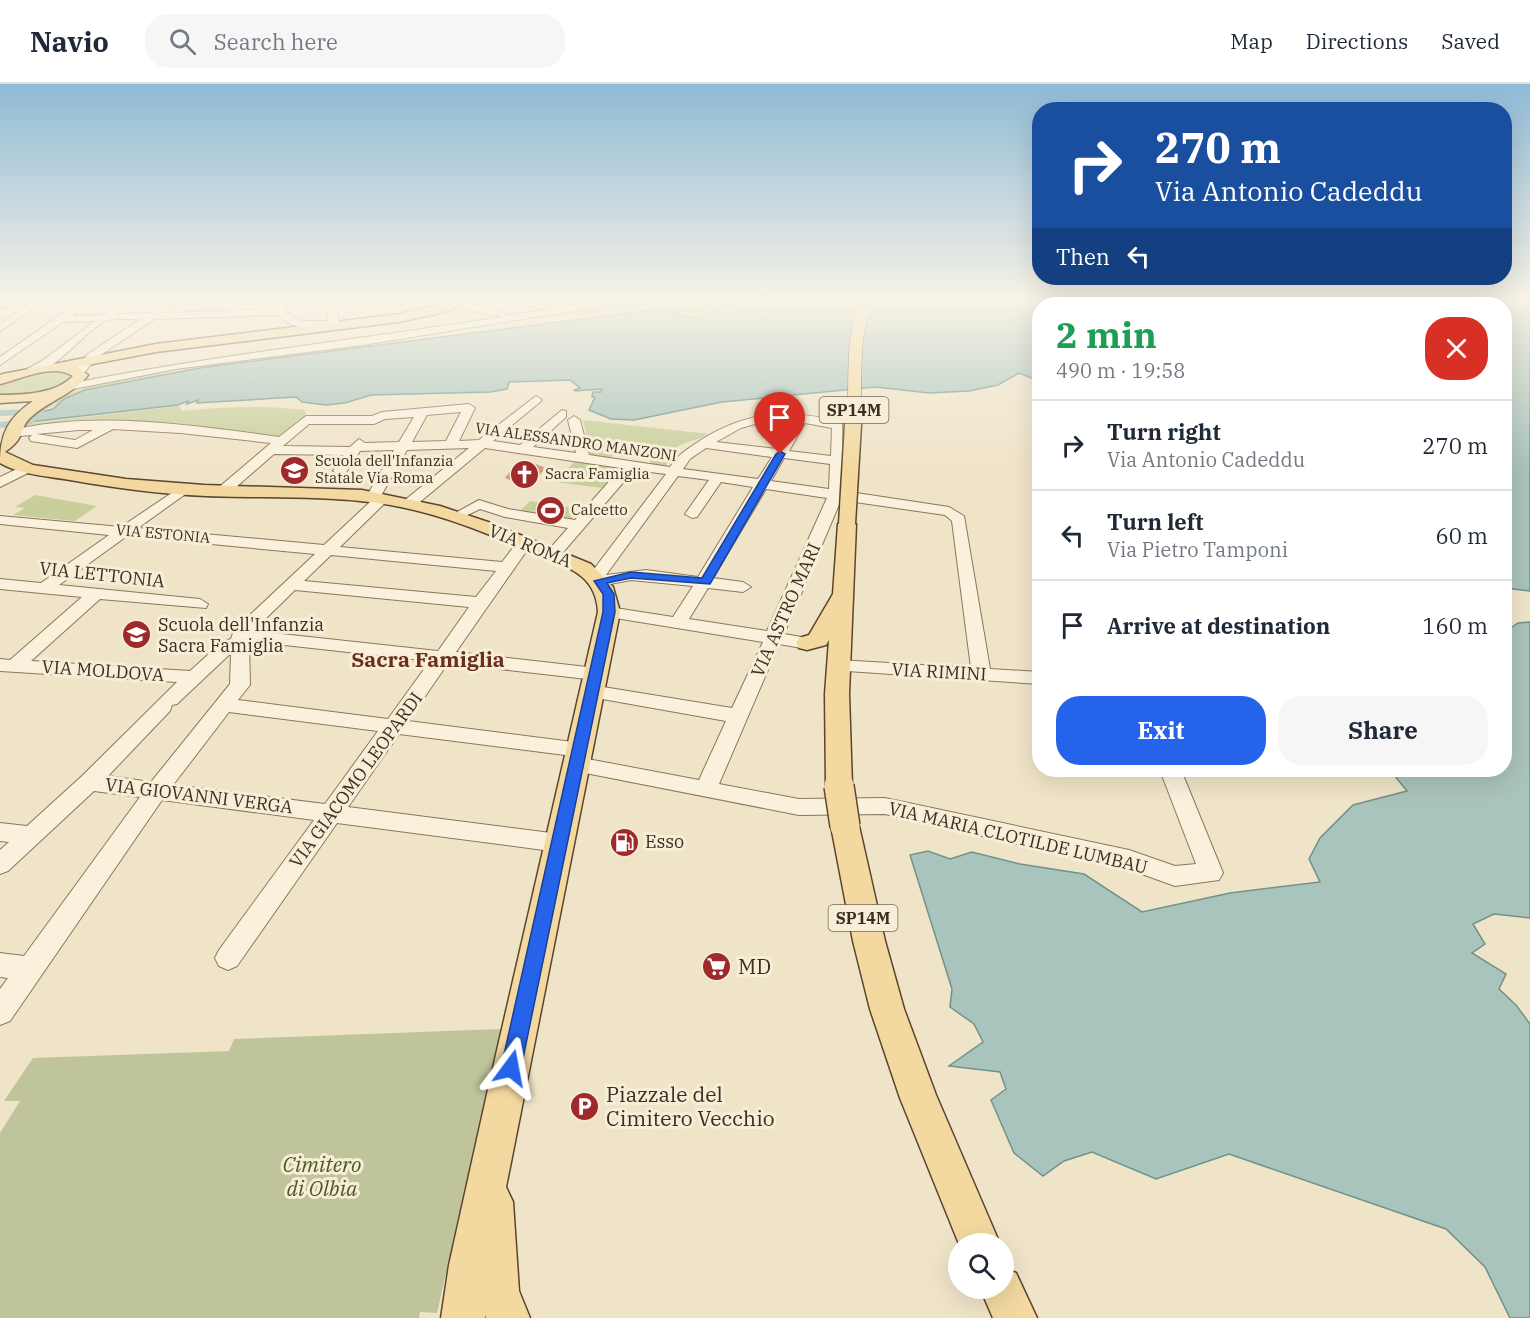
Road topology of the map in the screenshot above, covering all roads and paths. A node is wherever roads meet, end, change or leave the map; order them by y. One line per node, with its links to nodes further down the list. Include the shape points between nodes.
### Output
1 (56, 357): 6 (street)
2 (102, 357): 8 (street)
3 (117, 357): 8 (main road)
4 (248, 357): 8 (street, via 146,371)
5 (857, 357): 54 (main road, SP14M, bridge)
6 (41, 368): 7 (street); 8 (main road); 9 (main road)
7 (0, 369)
8 (83, 372): 10 (main road)
9 (0, 380)
10 (57, 392): 14 (main road); 14 (main road, via 33,397)
11 (536, 400): 18 (street)
12 (423, 412): 15 (street); 17 (street, via 469,408); 20 (street)
13 (802, 418): 19 (street, via 779,415 749,419); 24 (street); 27 (street, VIA ASTRO MARI, via 838,425)
14 (7, 420): 16 (street, VIA ALESSANDRO MANZONI, via 59,428); 16 (street, via 33,437 77,444)
15 (374, 420): 21 (street, via 306,420); 22 (street)
16 (111, 426): 21 (street, VIA ALESSANDRO MANZONI, via 174,426)
17 (451, 444): 18 (street, VIA ALESSANDRO MANZONI); 20 (street, VIA ALESSANDRO MANZONI)
18 (484, 444): 23 (street, VIA ALESSANDRO MANZONI); 39 (street)
19 (703, 444): 24 (street); 31 (street, via 678,463)
20 (404, 445): 22 (street, VIA ALESSANDRO MANZONI); 38 (street)
21 (276, 446): 22 (street, VIA ALESSANDRO MANZONI); 36 (street)
22 (355, 449): 30 (street)
23 (522, 450): 26 (street, VIA ALESSANDRO MANZONI); 26 (street, via 568,417)
24 (780, 454): 27 (street); 34 (street)
25 (0, 456): 29 (main road, VIA ROMA)
26 (581, 458): 28 (street, VIA ALESSANDRO MANZONI)
27 (837, 461): 37 (street, VIA ASTRO MARI)
28 (631, 465): 31 (street, VIA ALESSANDRO MANZONI); 43 (street)
29 (27, 468): 33 (street); 35 (main road, VIA ROMA)
30 (340, 471)
31 (675, 471): 32 (street, VIA ALESSANDRO MANZONI); 49 (street)
32 (718, 477): 34 (street, VIA ALESSANDRO MANZONI); 40 (street)
33 (0, 483)
34 (765, 484): 37 (street, VIA ALESSANDRO MANZONI); 50 (street)
35 (182, 490): 36 (main road, VIA ROMA); 44 (street)
36 (222, 491): 38 (main road, VIA ROMA)
37 (836, 494): 61 (street, VIA ASTRO MARI); 67 (street, VIA ALESSANDRO MANZONI, via 944,509 958,516)
38 (377, 498): 39 (main road, VIA ROMA); 46 (street)
39 (410, 503): 41 (main road, VIA ROMA)
40 (692, 514)
41 (455, 517): 43 (street, via 478,504 505,513); 45 (main road, VIA ROMA)
42 (0, 520): 44 (street, VIA ESTONIA)
43 (577, 525): 47 (street)
44 (122, 530): 46 (street, VIA ESTONIA); 55 (street)
45 (524, 543): 47 (main road, VIA ROMA); 48 (street, VIA GIACOMO LEOPARDI)
46 (327, 550): 48 (street, VIA ESTONIA); 52 (street)
47 (553, 555): 49 (main road, VIA ROMA, via 584,568)
48 (508, 567): 57 (street, VIA GIACOMO LEOPARDI)
49 (598, 579): 50 (street, via 631,575); 59 (main road, via 609,594)
50 (705, 582): 53 (street); 60 (street)
51 (0, 584): 55 (street, VIA LETTONIA)
52 (291, 585): 57 (street); 62 (street, via 240,634)
53 (743, 587)
54 (843, 588): 63 (main road, via 818,640); 66 (main road, SP14M)
55 (43, 589): 56 (street, VIA LETTONIA)
56 (96, 594): 58 (street, VIA LETTONIA); 65 (street)
57 (483, 603): 64 (street, VIA GIACOMO LEOPARDI)
58 (200, 604)
59 (609, 612): 60 (street); 70 (main road)
60 (679, 622): 61 (street)
61 (774, 638): 63 (street); 72 (street, VIA ASTRO MARI)
62 (240, 641): 64 (street, via 256,636); 68 (street, via 228,646); 71 (street, via 240,685)
63 (807, 643)
64 (446, 656): 70 (street); 73 (street, VIA GIACOMO LEOPARDI)
65 (7, 665): 68 (street, VIA MOLDOVA)
66 (839, 666): 67 (street, VIA RIMINI); 89 (main road, SP14M, bridge, via 839,786 861,910 887,1010)
67 (981, 674): 69 (street, VIA RIMINI)
68 (192, 677): 76 (street)
69 (1032, 677)
70 (593, 682): 72 (street); 74 (main road)
71 (224, 705): 73 (street, VIA MARIA CLOTILDE LUMBAU); 78 (street)
72 (737, 716): 77 (street, VIA ASTRO MARI)
73 (393, 727): 74 (street, VIA MARIA CLOTILDE LUMBAU); 79 (street, VIA GIACOMO LEOPARDI)
74 (579, 757): 77 (street, VIA MARIA CLOTILDE LUMBAU); 82 (main road)
75 (1174, 777): 77 (street, VIA MARIA CLOTILDE LUMBAU, via 1211,873 1175,876 1129,860 885,806 799,807)
76 (90, 782): 78 (street, VIA GIOVANNI VERGA); 81 (street)
77 (706, 789)
78 (156, 791): 79 (street, VIA GIOVANNI VERGA); 86 (street)
79 (332, 813): 82 (street, VIA GIOVANNI VERGA); 84 (street, VIA GIACOMO LEOPARDI)
80 (0, 832): 81 (street)
81 (30, 836): 83 (street)
82 (559, 843): 88 (main road)
83 (0, 864)
84 (228, 958)
85 (0, 965): 86 (street)
86 (28, 969): 87 (street)
87 (0, 1012)
88 (491, 1175): 91 (main road, via 470,1265); 92 (main road, via 498,1291)
89 (975, 1233)
90 (1006, 1299): 93 (main road)
91 (463, 1318)
92 (508, 1318)
93 (1015, 1318)

